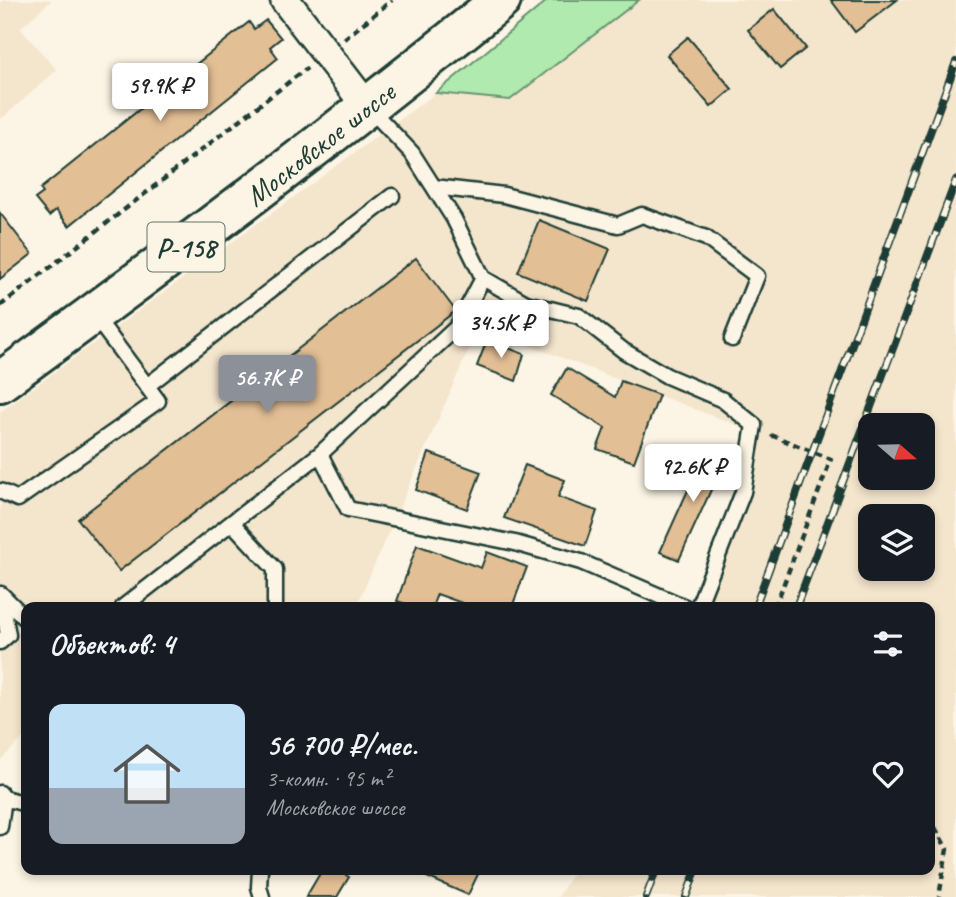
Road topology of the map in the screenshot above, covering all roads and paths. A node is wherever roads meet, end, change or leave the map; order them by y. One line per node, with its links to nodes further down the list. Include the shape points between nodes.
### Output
1 (285, 0): 4 (street)
2 (392, 0): 4 (path)
3 (500, 0): 5 (main road, Московское шоссе / Р-158)
4 (325, 54): 5 (street); 9 (path)
5 (368, 108): 6 (lane, via 412,153); 10 (main road, Московское шоссе / Р-158)
6 (434, 187): 8 (lane); 11 (lane, via 505,195 618,225 642,215 706,238 757,276)
7 (392, 196): 13 (lane)
8 (483, 278): 14 (lane, via 526,303 579,316 624,351 723,400); 15 (lane, via 457,327)
9 (0, 306)
10 (94, 314): 12 (main road, Московское шоссе / Р-158); 13 (lane)
11 (733, 339)
12 (0, 382)
13 (147, 386): 16 (lane, via 158,401 18,499)
14 (754, 425): 22 (lane, via 744,492); 23 (path, via 831,458)
15 (320, 454): 17 (lane); 21 (lane, via 348,509 581,562)
16 (0, 491)
17 (233, 524): 19 (lane); 20 (lane, via 275,569)
18 (1, 594): 24 (lane); 25 (lane, via 8,635)
19 (130, 602)
20 (275, 602)
21 (673, 602)
22 (700, 602)
23 (777, 602)
24 (21, 614)
25 (0, 642)
26 (2, 795): 27 (lane); 28 (lane)
27 (21, 802)
28 (0, 827)
29 (935, 828): 32 (path, via 947,849)
30 (260, 875): 31 (lane)
31 (262, 897)
32 (939, 897)

